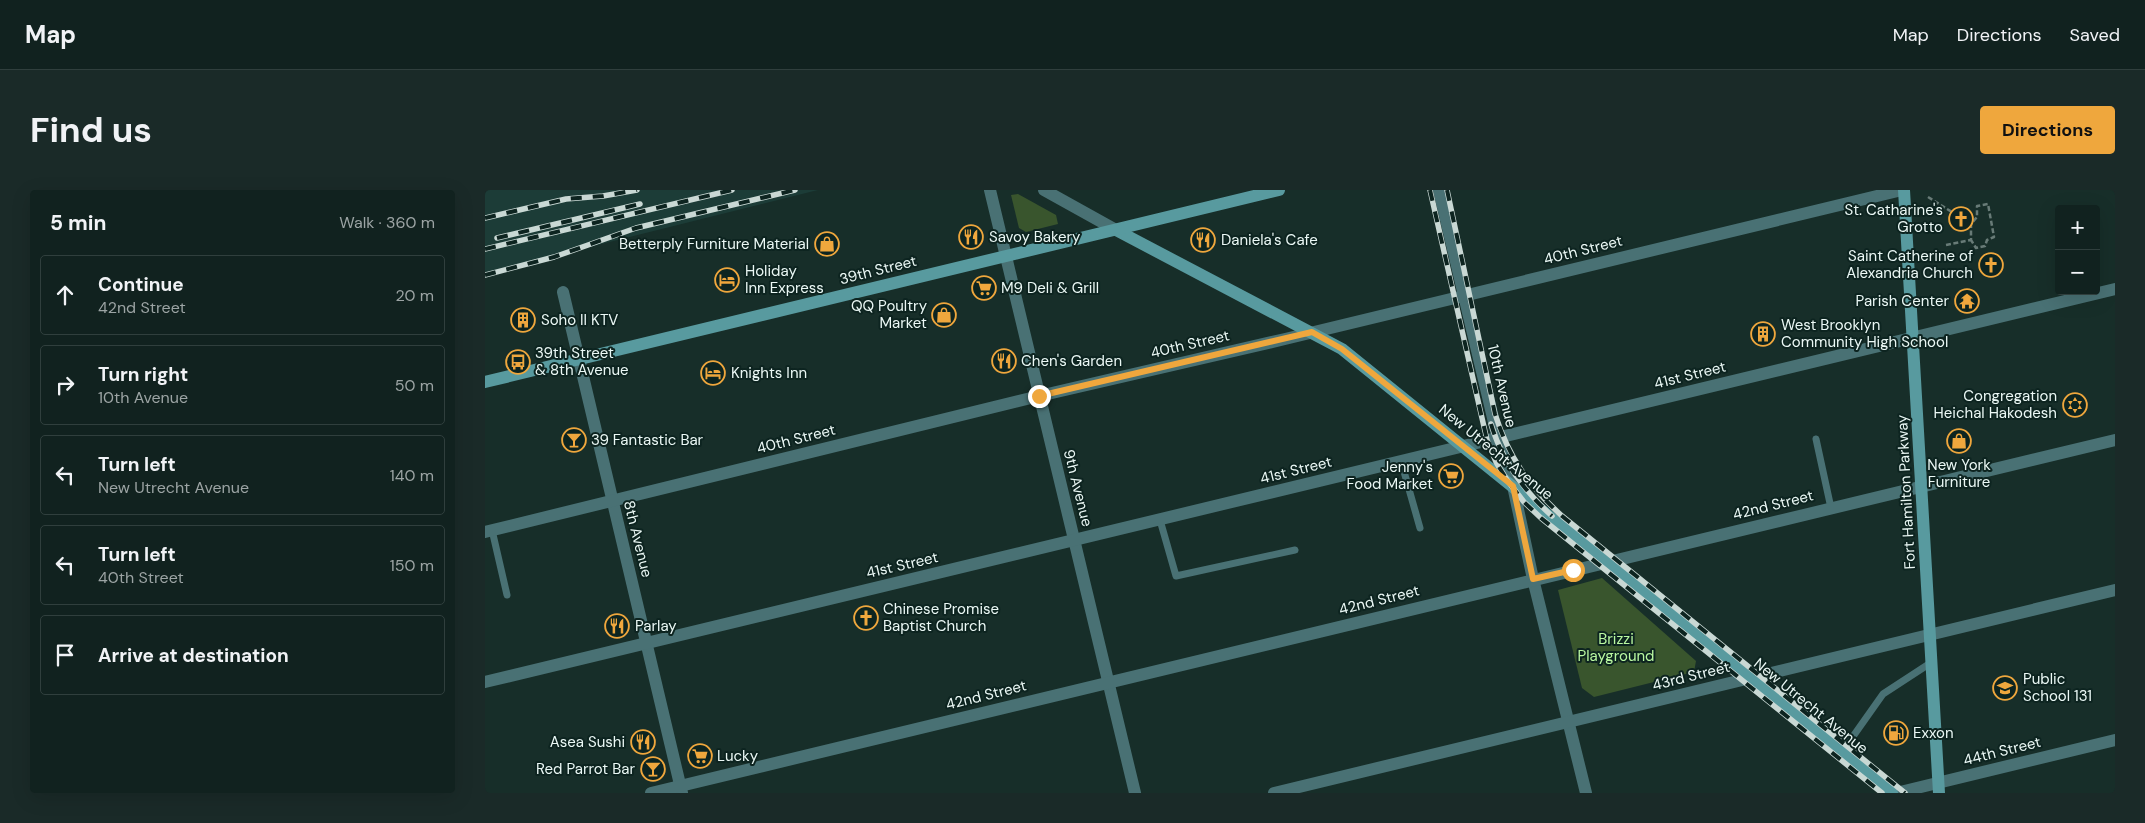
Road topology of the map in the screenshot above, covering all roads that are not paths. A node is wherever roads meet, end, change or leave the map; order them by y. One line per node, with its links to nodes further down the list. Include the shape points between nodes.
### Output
1 (990, 190): 7 (street, 9th Avenue)
2 (1044, 190): 6 (street, New Utrecht Avenue)
3 (1279, 190): 6 (main road, 39th Street)
4 (1439, 190): 10 (street, 10th Avenue)
5 (1903, 190): 10 (street, 40th Street); 12 (main road, Fort Hamilton Parkway)
6 (1116, 230): 7 (main road, 39th Street); 11 (main road, New Utrecht Avenue)
7 (1005, 256): 13 (main road, 39th Street); 15 (street, 9th Avenue)
8 (2115, 289): 12 (street, 41st Street)
9 (563, 292): 13 (street, 8th Avenue)
10 (1464, 296): 11 (street, 40th Street); 16 (street, 10th Avenue)
11 (1312, 332): 15 (street, 40th Street); 19 (main road, New Utrecht Avenue, via 1342,349)
12 (1913, 338): 16 (street, 41st Street); 22 (main road, Fort Hamilton Parkway)
13 (578, 360): 14 (main road, 39th Street); 23 (street, 8th Avenue)
14 (485, 382)
15 (1039, 396): 23 (street, 40th Street); 28 (street, 9th Avenue)
16 (1497, 439): 19 (street, 41st Street); 21 (street, 10th Avenue)
17 (1816, 439): 24 (lane)
18 (2115, 440): 22 (street, 42nd Street)
19 (1465, 447): 20 (street, 41st Street); 21 (main road, New Utrecht Avenue)
20 (1401, 461): 25 (street, 41st Street); 26 (lane)
21 (1513, 486): 30 (main road, New Utrecht Avenue); 31 (street, 10th Avenue)
22 (1922, 486): 24 (street, 42nd Street); 34 (main road, Fort Hamilton Parkway)
23 (612, 501): 27 (street, 40th Street); 35 (street, 8th Avenue)
24 (1831, 508): 30 (street, 42nd Street)
25 (1160, 520): 28 (street, 41st Street); 29 (lane, via 1176,576)
26 (1420, 528)
27 (488, 531): 33 (lane)
28 (1073, 540): 35 (street, 41st Street); 39 (street, 9th Avenue)
29 (1295, 550)
30 (1606, 562): 31 (street, 42nd Street); 37 (main road, New Utrecht Avenue)
31 (1533, 579): 39 (street, 42nd Street); 40 (street, 10th Avenue)
32 (2115, 590): 34 (street, 43rd Street)
33 (507, 595)
34 (1930, 635): 36 (main road, Fort Hamilton Parkway); 37 (street, 43rd Street)
35 (647, 643): 38 (street, 41st Street); 44 (street, 8th Avenue)
36 (1931, 662): 42 (lane, via 1883,694); 43 (main road, Fort Hamilton Parkway)
37 (1751, 678): 40 (street, 43rd Street); 42 (main road, New Utrecht Avenue)
38 (485, 682)
39 (1109, 682): 44 (street, 42nd Street); 46 (street, 9th Avenue)
40 (1569, 722): 47 (street, 43rd Street); 48 (street, 10th Avenue)
41 (2115, 740): 43 (street, 44th Street)
42 (1842, 752): 49 (main road, New Utrecht Avenue)
43 (1939, 788): 50 (street, 44th Street)
44 (681, 789): 45 (street, 42nd Street)
45 (651, 793)
46 (1135, 793)
47 (1274, 793)
48 (1586, 793)
49 (1892, 793)
50 (1896, 793)

